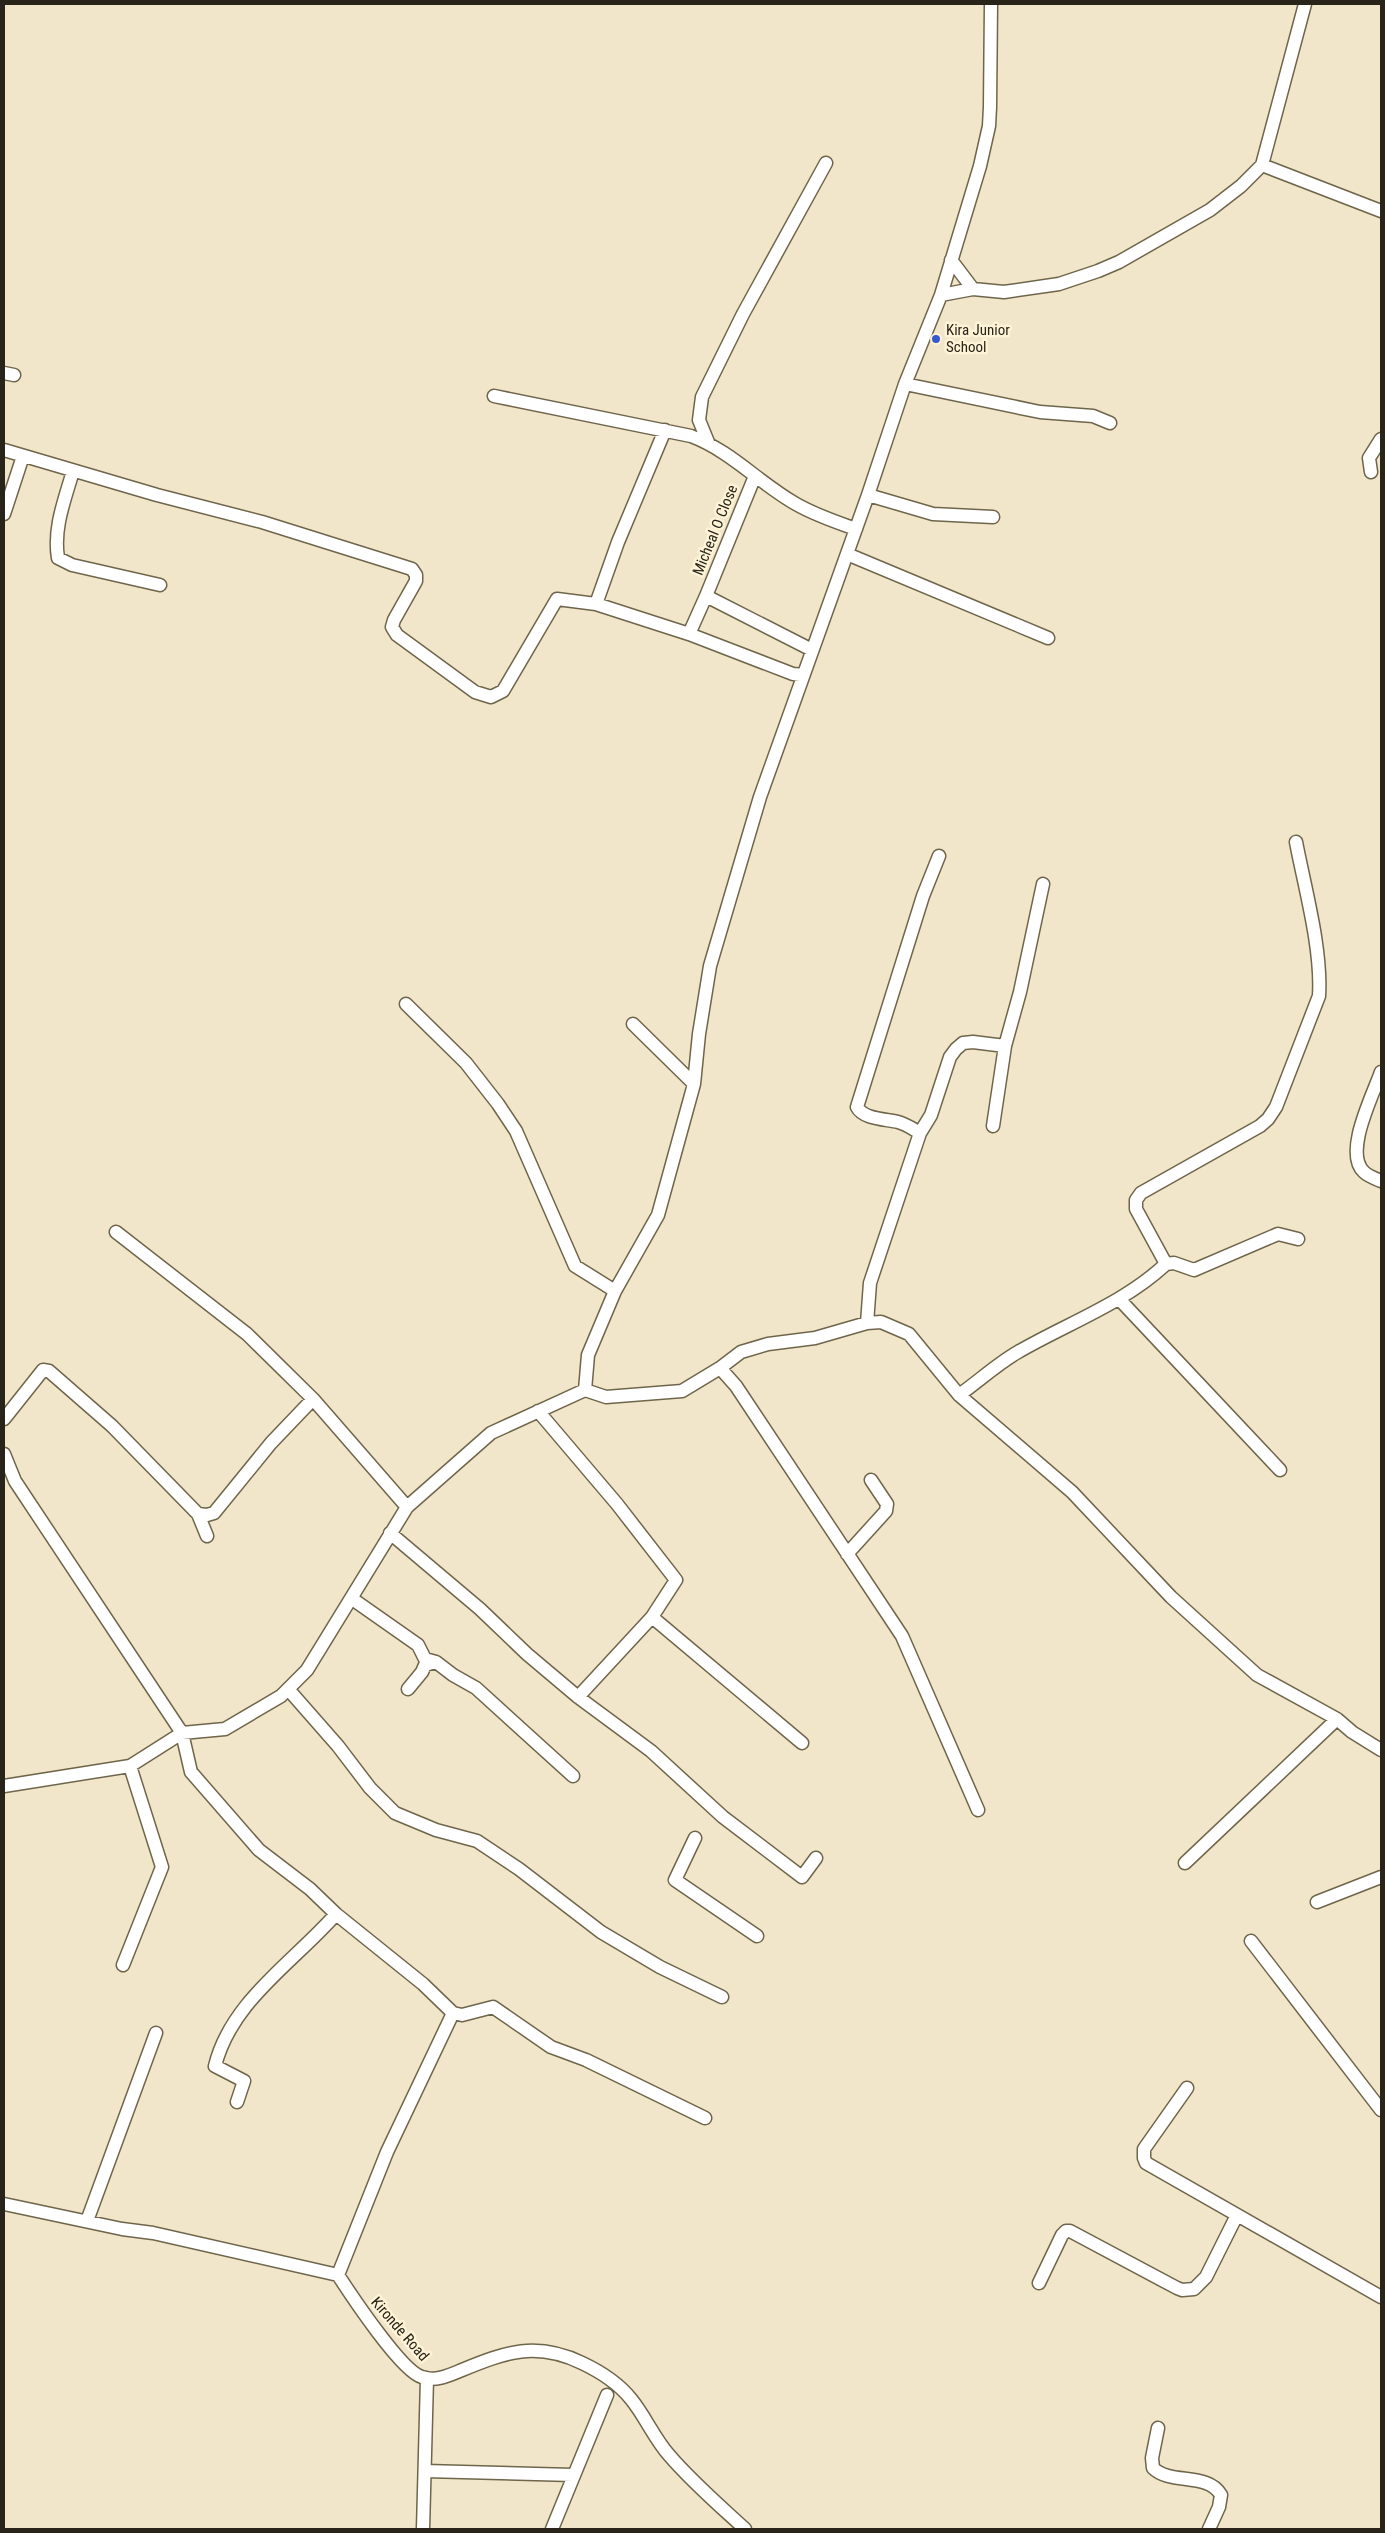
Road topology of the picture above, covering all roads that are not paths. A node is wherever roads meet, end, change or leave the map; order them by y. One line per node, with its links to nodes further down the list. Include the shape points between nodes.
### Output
1 (991, 4): 6 (street, via 989,126)
2 (1305, 4): 4 (street)
3 (826, 163): 14 (street, via 743,314 702,397 699,420)
4 (1262, 165): 5 (street); 7 (street, via 1210,210 1119,262 1059,284 1004,292)
5 (1381, 211)
6 (951, 260): 7 (street); 8 (street)
7 (973, 289): 8 (street)
8 (941, 295): 9 (street)
9 (905, 384): 11 (street, via 1040,412 1093,416); 20 (street)
10 (494, 396): 12 (street)
11 (1110, 423)
12 (665, 430): 14 (street); 27 (street)
13 (1381, 439): 18 (street, via 1369,458)
14 (708, 442): 19 (street)
15 (4, 450): 16 (street)
16 (23, 456): 17 (street); 21 (street)
17 (73, 471): 25 (street, via 58,526 58,558); 27 (street, via 262,522 412,569 416,581 392,627 397,635 483,696 491,697 503,691 557,599)
18 (1371, 472)
19 (755, 476): 23 (street, via 796,504); 26 (street, Micheal O Close)
20 (868, 496): 22 (street, via 933,514); 23 (street)
21 (4, 514)
22 (994, 517)
23 (856, 529): 24 (street)
24 (847, 554): 29 (street); 30 (street)
25 (160, 585)
26 (706, 596): 28 (street); 30 (street, Micheal O Close)
27 (596, 604): 28 (street)
28 (689, 634): 31 (street)
29 (1048, 638)
30 (812, 650): 31 (street)
31 (803, 675): 39 (street, via 760,797 710,966)
32 (1296, 842): 45 (street, via 1317,957 1319,996 1268,1120 1141,1193 1136,1200 1136,1209)
33 (939, 856): 41 (street, via 923,896 857,1106 866,1115 899,1122)
34 (1043, 884): 37 (street)
35 (406, 1004): 46 (street, via 466,1063 516,1131 575,1266)
36 (633, 1024): 39 (street)
37 (1005, 1046): 40 (street); 41 (street, via 973,1042 963,1043 956,1049 931,1115)
38 (1381, 1072): 42 (street, via 1355,1154 1363,1172)
39 (694, 1084): 46 (street, via 658,1215)
40 (993, 1126)
41 (920, 1133): 48 (street, via 870,1283)
42 (1381, 1181)
43 (116, 1232): 52 (street, via 247,1334)
44 (1298, 1239): 45 (street, via 1278,1234 1194,1270 1178,1264)
45 (1166, 1264): 47 (street)
46 (615, 1291): 50 (street, via 588,1355)
47 (1120, 1300): 51 (street, via 1016,1353); 56 (street)
48 (867, 1323): 49 (street, via 815,1338 768,1344 740,1352); 51 (street, via 881,1322 909,1334)
49 (720, 1368): 50 (street, via 682,1391 606,1396); 63 (street, via 736,1386)
50 (585, 1390): 53 (street)
51 (960, 1396): 70 (street, via 1072,1492 1171,1597 1257,1675)
52 (313, 1399): 59 (street); 60 (street, via 271,1443 214,1513)
53 (538, 1411): 59 (street, via 491,1433); 65 (street, via 676,1580)
54 (4, 1420): 60 (street, via 43,1370 49,1371 112,1426)
55 (4, 1454): 58 (street)
56 (1280, 1470)
57 (871, 1480): 63 (street, via 887,1504 886,1512)
58 (10, 1481): 71 (street)
59 (407, 1507): 61 (street)
60 (198, 1514): 62 (street)
61 (390, 1533): 64 (street); 69 (street)
62 (207, 1536)
63 (847, 1554): 77 (street, via 902,1636)
64 (351, 1598): 66 (street, via 418,1645 425,1659); 67 (street, via 308,1670)
65 (652, 1617): 69 (street); 72 (street)
66 (436, 1662): 68 (street, via 425,1666); 75 (street, via 476,1688)
67 (288, 1689): 71 (street, via 225,1729); 87 (street, via 370,1788 395,1813 436,1830 477,1841 601,1932 660,1967)
68 (408, 1689)
69 (578, 1697): 79 (street, via 651,1751 723,1817 802,1877)
70 (1337, 1719): 73 (street); 80 (street)
71 (182, 1733): 74 (street); 83 (street, via 191,1772 259,1850 310,1888)
72 (802, 1743)
73 (1381, 1750)
74 (130, 1766): 76 (street); 86 (street, via 162,1867)
75 (573, 1776)
76 (4, 1786)
77 (978, 1810)
78 (695, 1838): 84 (street, via 675,1880)
79 (816, 1858)
80 (1185, 1863)
81 (1381, 1877): 82 (street)
82 (1317, 1902)
83 (336, 1914): 88 (street, via 423,1984); 91 (street, via 275,1974 244,2009 223,2041 215,2066 244,2081)
84 (758, 1936)
85 (1251, 1941): 92 (street)
86 (124, 1965)
87 (722, 1997)
88 (453, 2014): 93 (street, via 462,2015 493,2007 551,2047 594,2064 672,2105); 97 (street, via 387,2152)
89 (156, 2034): 96 (street)
90 (1187, 2088): 95 (street, via 1144,2149 1144,2158 1152,2166)
91 (237, 2102)
92 (1381, 2110)
93 (705, 2118)
94 (4, 2204): 96 (street)
95 (1237, 2215): 98 (street, via 1206,2277 1194,2290 1177,2288 1070,2231 1062,2235); 99 (street)
96 (87, 2221): 97 (street)
97 (338, 2275): 100 (street, Kironde Road, via 354,2300 413,2372)
98 (1039, 2283)
99 (1381, 2296)
100 (427, 2378): 103 (street); 107 (street, Kironde Road, via 443,2378 506,2353 532,2349 553,2352 582,2363 614,2382 630,2398 667,2454)
101 (607, 2395): 104 (street)
102 (1158, 2428): 108 (street, via 1153,2468 1164,2475 1210,2484 1221,2495)
103 (425, 2471): 104 (street); 105 (street)
104 (573, 2475): 106 (street)
105 (423, 2529)
106 (552, 2529)
107 (745, 2529)
108 (1210, 2529)

